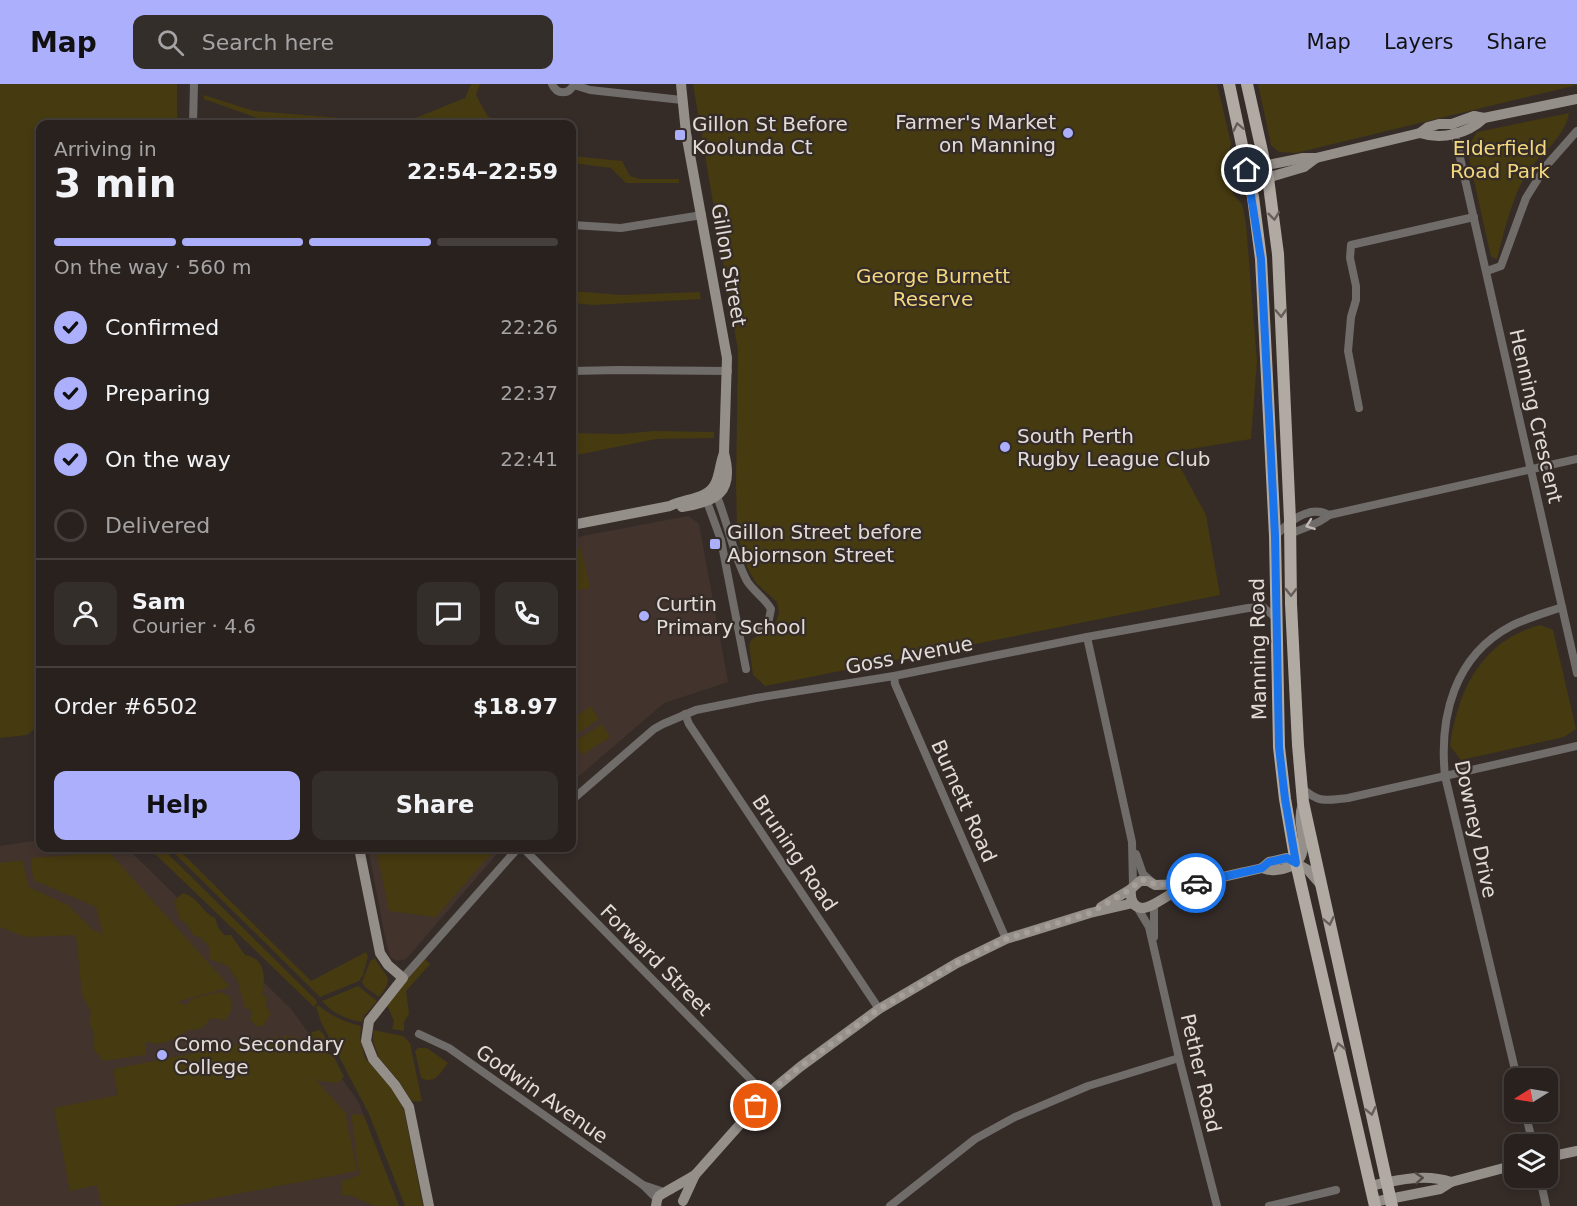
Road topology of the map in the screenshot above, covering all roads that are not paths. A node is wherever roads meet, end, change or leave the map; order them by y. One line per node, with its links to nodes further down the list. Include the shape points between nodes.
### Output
1 (194, 84): 9 (street)
2 (552, 84): 3 (street, via 563,93)
3 (574, 84): 8 (street, via 590,90)
4 (681, 84): 8 (street, Gillon Street)
5 (1229, 84): 14 (main road, Manning Road, one-way to 5)
6 (1246, 84): 13 (main road, Manning Road)
7 (1577, 99): 10 (street, via 1484,118 1474,116)
8 (682, 100): 17 (street, Gillon Street)
9 (193, 120)
10 (1453, 129): 12 (street, via 1428,127 1420,134); 18 (street, Henning Crescent)
11 (1577, 131): 20 (street, via 1546,166 1526,198 1501,266)
12 (1316, 158): 13 (street); 15 (street, via 1304,167)
13 (1264, 165): 14 (street); 15 (main road, Manning Road)
14 (1247, 170): 16 (main road, Manning Road)
15 (1268, 178): 16 (street); 28 (main road, Manning Road, one-way to 28, via 1278,254)
16 (1250, 183): 31 (main road, Manning Road, via 1261,259)
17 (702, 215): 19 (street, via 621,228); 22 (street, Gillon Street)
18 (1474, 217): 20 (street, Henning Crescent); 23 (street, via 1351,245 1356,300 1348,351)
19 (576, 225)
20 (1487, 271): 25 (street, Henning Crescent)
21 (576, 371): 22 (street)
22 (728, 371): 26 (street, Gillon Street, via 724,453)
23 (1359, 408)
24 (1577, 459): 25 (street)
25 (1531, 470): 27 (street); 32 (street, Henning Crescent)
26 (711, 496): 29 (street, via 679,508 670,506); 34 (street); 34 (street, via 748,583 771,609 768,624 754,630)
27 (1329, 515): 28 (street, via 1322,511); 30 (street, one-way to 30)
28 (1290, 520): 30 (main road, Manning Road); 31 (street)
29 (576, 524)
30 (1290, 534): 42 (main road, Manning Road, one-way to 42)
31 (1275, 536): 33 (main road, Manning Road)
32 (1562, 607): 37 (street, Henning Crescent); 41 (street, Downey Drive, via 1509,627 1474,656 1447,707)
33 (1276, 618): 35 (street, Goss Avenue, via 1263,607 1248,608); 49 (main road, Manning Road, via 1279,747)
34 (738, 627): 36 (street)
35 (1087, 637): 38 (street, Goss Avenue); 45 (street)
36 (746, 669)
37 (1577, 673)
38 (894, 676): 39 (street, Goss Avenue, via 756,698); 57 (street, Burnett Road)
39 (685, 714): 43 (street, Goss Avenue, via 654,729); 60 (street, Bruning Road)
40 (1577, 746): 41 (street)
41 (1445, 776): 42 (street, via 1326,801); 63 (street, Downey Drive)
42 (1302, 788): 44 (main road, Manning Road)
43 (576, 797)
44 (1303, 802): 49 (street, via 1299,815 1303,850); 52 (main road, Manning Road)
45 (1132, 842): 50 (street, via 1143,874); 53 (street)
46 (360, 852): 59 (street, via 380,953)
47 (514, 852): 59 (street)
48 (527, 852): 64 (street, Forward Street)
49 (1296, 863): 51 (street, via 1290,868 1262,868); 52 (street); 71 (main road, Manning Road, one-way to 49)
50 (1154, 884): 51 (street); 53 (street, via 1140,880); 54 (street, via 1158,893)
51 (1195, 884): 54 (street)
52 (1321, 885): 70 (main road, Manning Road, one-way to 70)
53 (1132, 887): 55 (street, via 1130,894); 56 (street)
54 (1155, 903): 55 (street, via 1144,908); 58 (street, Pether Road)
55 (1135, 905): 56 (street); 58 (street, Pether Road, via 1149,927)
56 (1090, 913): 57 (street)
57 (1006, 939): 60 (street)
58 (1154, 947): 62 (street, Pether Road)
59 (403, 978): 78 (street, via 369,1021 366,1041 373,1059 409,1107)
60 (879, 1009): 64 (street)
61 (419, 1034): 74 (street, Godwin Avenue, via 448,1048)
62 (1179, 1058): 79 (street, via 1088,1086 1015,1117 975,1139); 80 (street, Pether Road)
63 (1515, 1068)
64 (766, 1095): 68 (street)
65 (1577, 1151): 66 (street)
66 (1558, 1155)
67 (1504, 1168): 69 (street)
68 (695, 1175): 74 (street); 76 (street)
69 (1451, 1182): 70 (street, one-way to 69, via 1437,1177); 75 (street, via 1440,1189)
70 (1387, 1183): 71 (street); 75 (main road, Manning Road)
71 (1371, 1186): 77 (main road, Manning Road)
72 (1542, 1188): 82 (street)
73 (1336, 1190): 81 (street)
74 (662, 1197): 76 (street, via 678,1194)
75 (1391, 1202): 77 (street)
76 (683, 1204)
77 (1375, 1204)
78 (429, 1206)
79 (890, 1206)
80 (1217, 1206)
81 (1269, 1206)
82 (1546, 1206)

